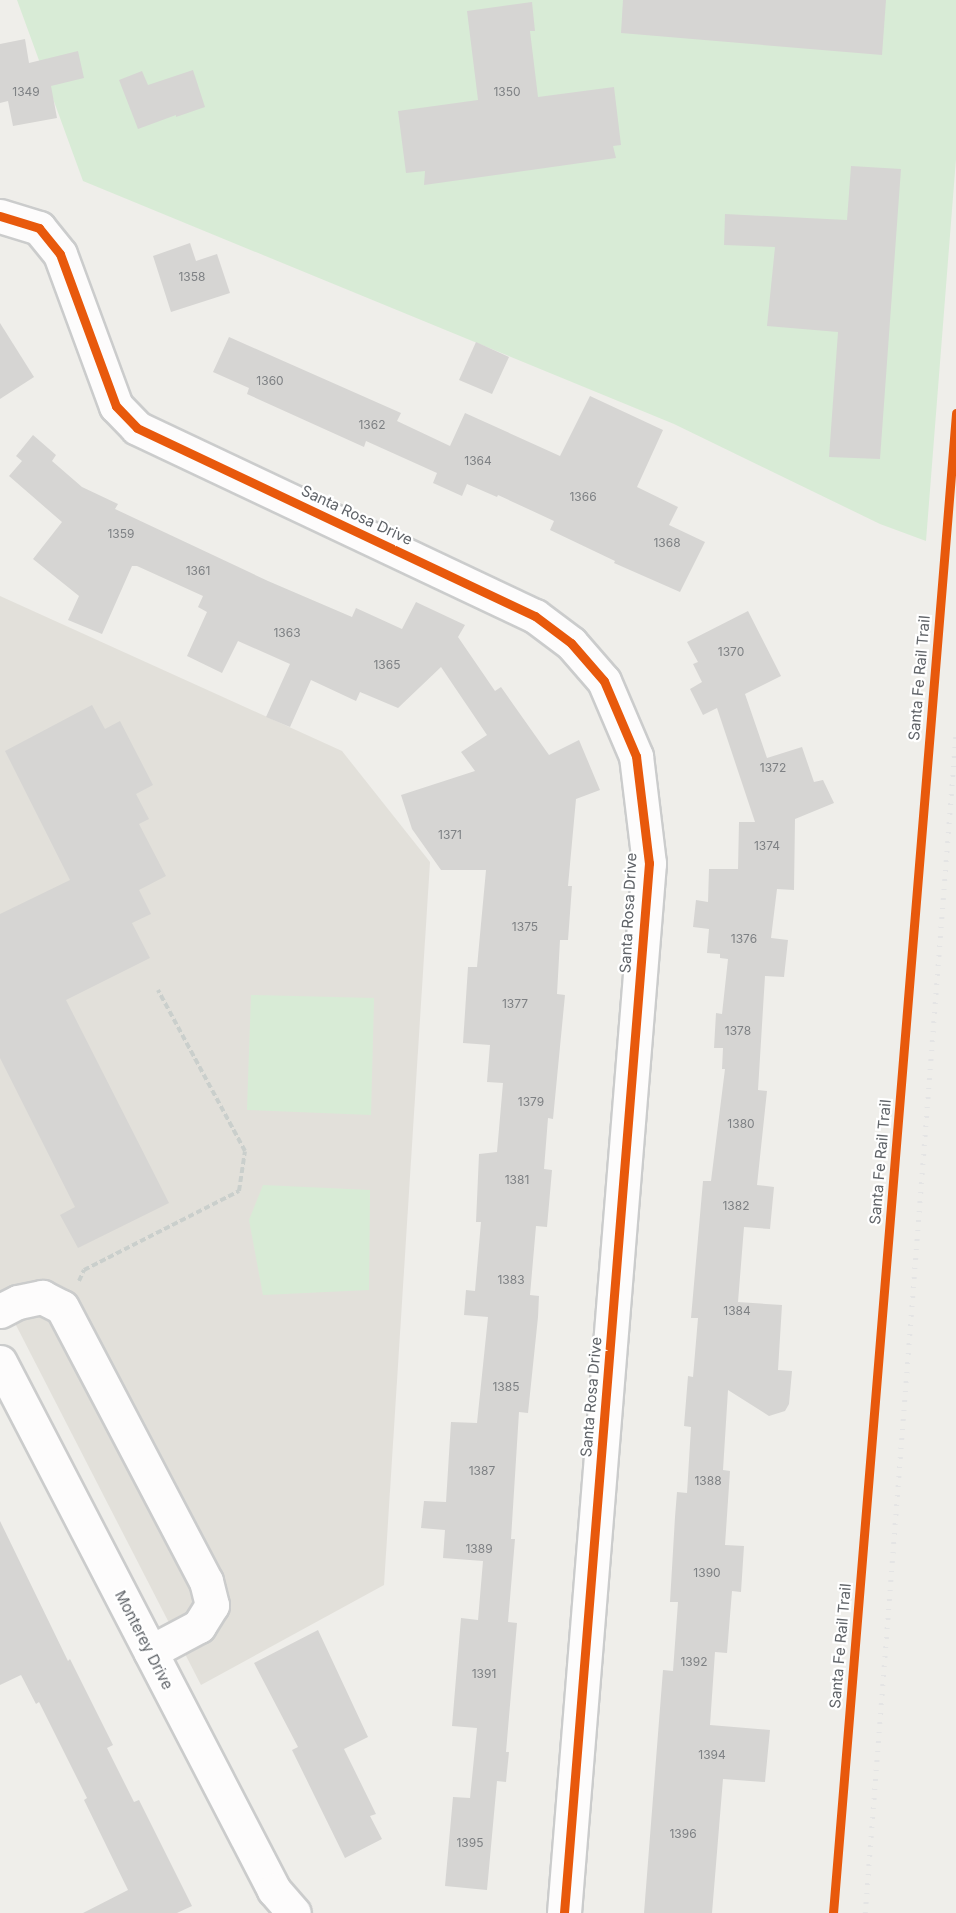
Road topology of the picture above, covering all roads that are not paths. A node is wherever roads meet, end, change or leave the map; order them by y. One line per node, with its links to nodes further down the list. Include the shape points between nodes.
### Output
1 (0, 216): 6 (street, Santa Rosa Drive, via 39,228 60,254 116,406 137,428 535,616 571,644 604,681 636,756 649,863)
2 (0, 1311): 4 (street, via 18,1302 42,1298 62,1307 206,1581 212,1605 199,1626)
3 (0, 1362): 4 (street, Monterey Drive)
4 (150, 1652): 5 (street, Monterey Drive, via 274,1890)
5 (294, 1913)
6 (564, 1913)

